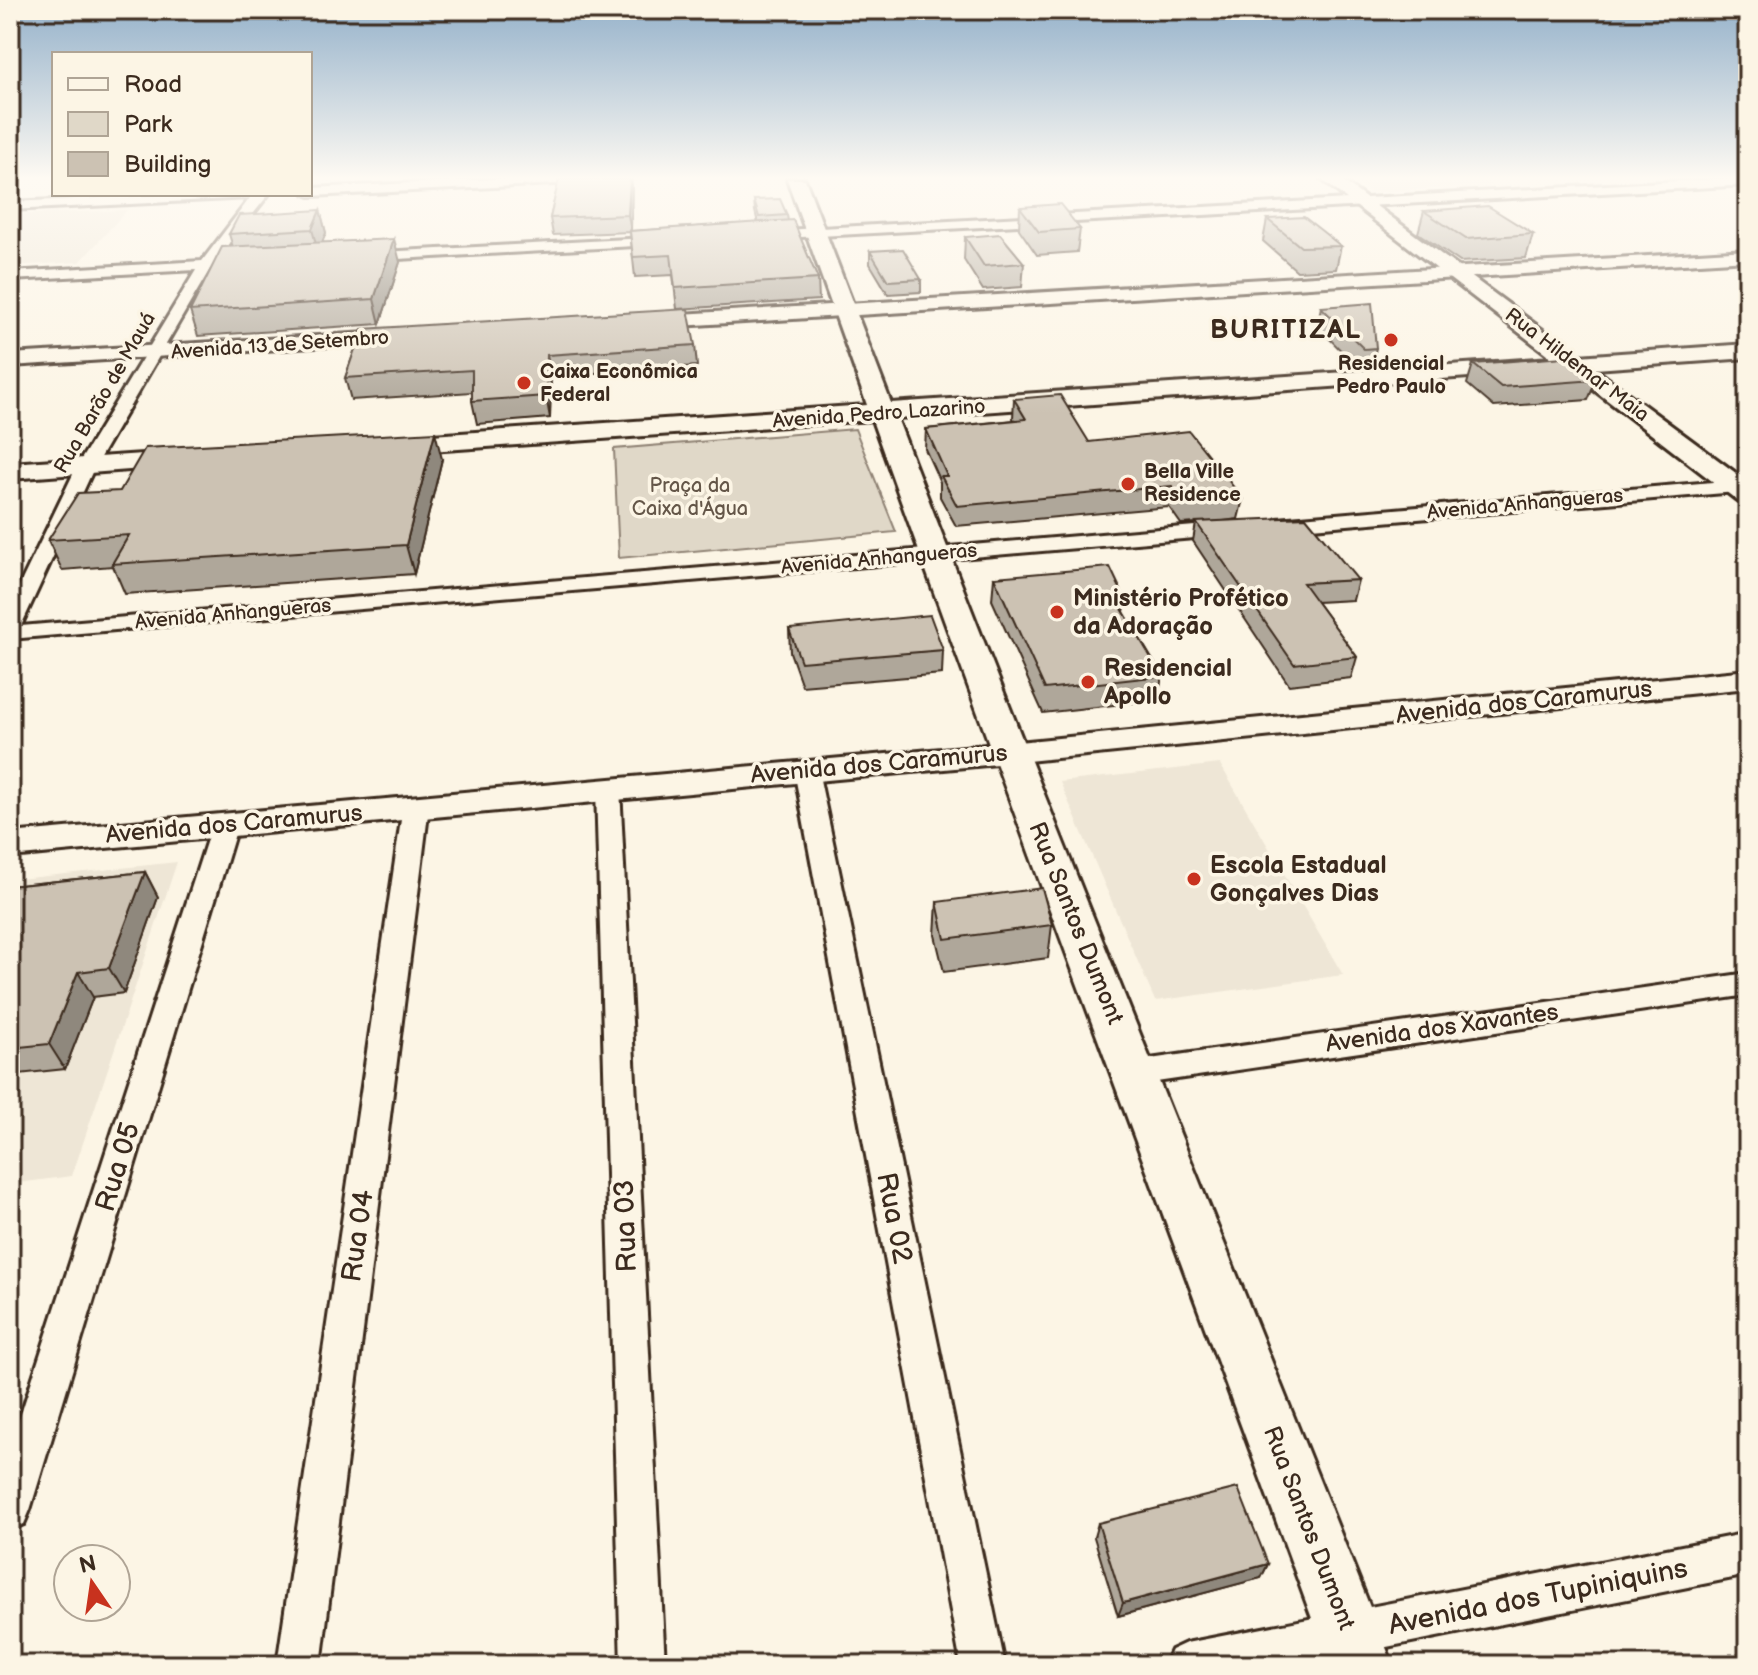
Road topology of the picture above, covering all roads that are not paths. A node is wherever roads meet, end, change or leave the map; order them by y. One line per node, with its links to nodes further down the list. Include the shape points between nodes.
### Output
1 (212, 257): 8 (street, Rua Barão de Mauá)
2 (362, 257): 6 (street)
3 (826, 257): 11 (main road, Rua Santos Dumont)
4 (1434, 257): 9 (main road, Rua Hildemar Maia)
5 (1713, 257): 9 (street)
6 (347, 258)
7 (269, 261): 8 (street)
8 (206, 265): 10 (street); 15 (street, Rua Barão de Mauá)
9 (1455, 273): 11 (street); 17 (main road, Rua Hildemar Maia)
10 (10, 276)
11 (845, 310): 12 (street); 18 (main road, Rua Santos Dumont)
12 (625, 324)
13 (421, 336): 15 (street, Avenida 13 de Setembro)
14 (1748, 351): 17 (main road, Avenida Pedro Lazarino)
15 (154, 353): 16 (street, Avenida 13 de Setembro); 21 (street, Rua Barão de Mauá)
16 (10, 360)
17 (1576, 363): 18 (main road, Avenida Pedro Lazarino); 23 (main road, Rua Hildemar Maia)
18 (885, 414): 19 (main road, Avenida Pedro Lazarino); 24 (main road, Rua Santos Dumont)
19 (368, 447)
20 (211, 458): 21 (main road)
21 (86, 466): 22 (main road); 25 (street, Rua Barão de Mauá)
22 (10, 471)
23 (1744, 488): 24 (street, Avenida Anhangueras)
24 (935, 554): 26 (street, Avenida Anhangueras); 28 (main road, Rua Santos Dumont)
25 (10, 627)
26 (10, 633)
27 (1748, 679): 28 (street, Avenida dos Caramurus)
28 (1008, 753): 29 (street, Avenida dos Caramurus); 35 (main road, Rua Santos Dumont)
29 (806, 770): 30 (street, Avenida dos Caramurus); 41 (street, Rua 02)
30 (608, 788): 31 (street, Avenida dos Caramurus); 40 (street, Rua 03)
31 (416, 806): 32 (street, Avenida dos Caramurus); 39 (street, Rua 04)
32 (225, 824): 33 (street, Avenida dos Caramurus); 36 (street, Rua 05)
33 (10, 845)
34 (1748, 984): 35 (street, Avenida dos Xavantes)
35 (1136, 1073): 38 (main road, Rua Santos Dumont)
36 (10, 1510)
37 (1748, 1554): 38 (street, Avenida dos Tupiniquins)
38 (1355, 1650): 42 (street, Avenida dos Tupiniquins)
39 (299, 1665)
40 (643, 1665)
41 (983, 1665)
42 (1186, 1665)

